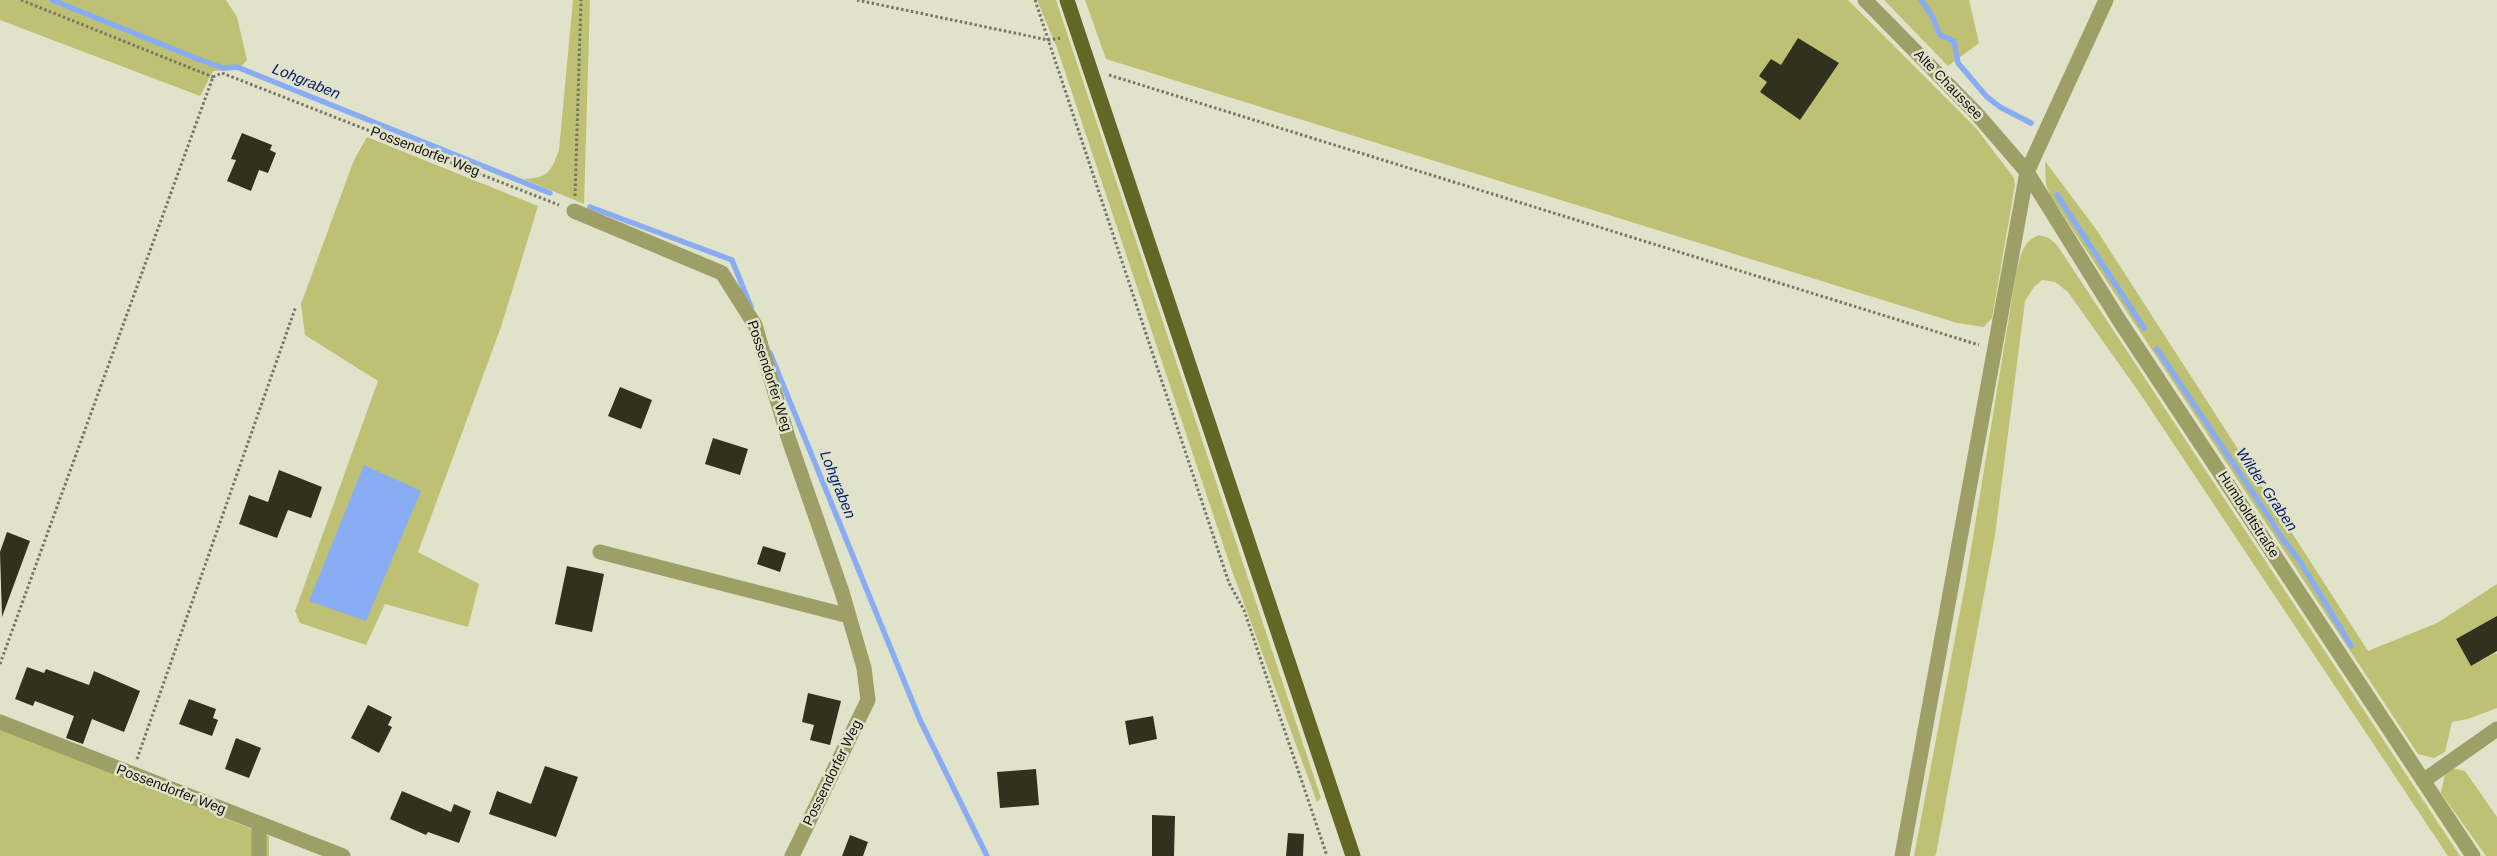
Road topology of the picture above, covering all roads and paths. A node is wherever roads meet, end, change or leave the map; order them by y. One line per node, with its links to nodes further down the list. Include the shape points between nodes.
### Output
1 (22, 0): 11 (path, Possendorfer Weg)
2 (581, 0): 13 (path)
3 (857, 0): 9 (path)
4 (1035, 0): 9 (path)
5 (1067, 0): 8 (main road)
6 (1865, 0): 12 (street, Alte Chaussee, via 1976,113)
7 (2106, 0): 12 (street)
8 (1078, 35): 9 (path); 10 (main road)
9 (1048, 40): 27 (path, via 1229,583 1244,610)
10 (1089, 69): 15 (path); 28 (main road)
11 (213, 77): 13 (path, Possendorfer Weg, via 222,73); 18 (path)
12 (2027, 172): 15 (street); 22 (street, Humboldtstraße, via 2119,320)
13 (574, 211): 17 (street, Possendorfer Weg, via 722,273 755,325 788,436)
14 (296, 306): 21 (path)
15 (1994, 350): 29 (street)
16 (600, 552): 17 (street)
17 (849, 616): 26 (street, Possendorfer Weg, via 864,668 868,700)
18 (0, 664)
19 (0, 722): 21 (street, Possendorfer Weg)
20 (2497, 729): 22 (street)
21 (132, 775): 23 (street, Possendorfer Weg)
22 (2423, 781): 30 (street, Humboldtstraße)
23 (259, 824): 24 (street); 25 (street, Possendorfer Weg)
24 (259, 856)
25 (342, 856)
26 (792, 856)
27 (1328, 856)
28 (1353, 856)
29 (1902, 856)
30 (2472, 856)

